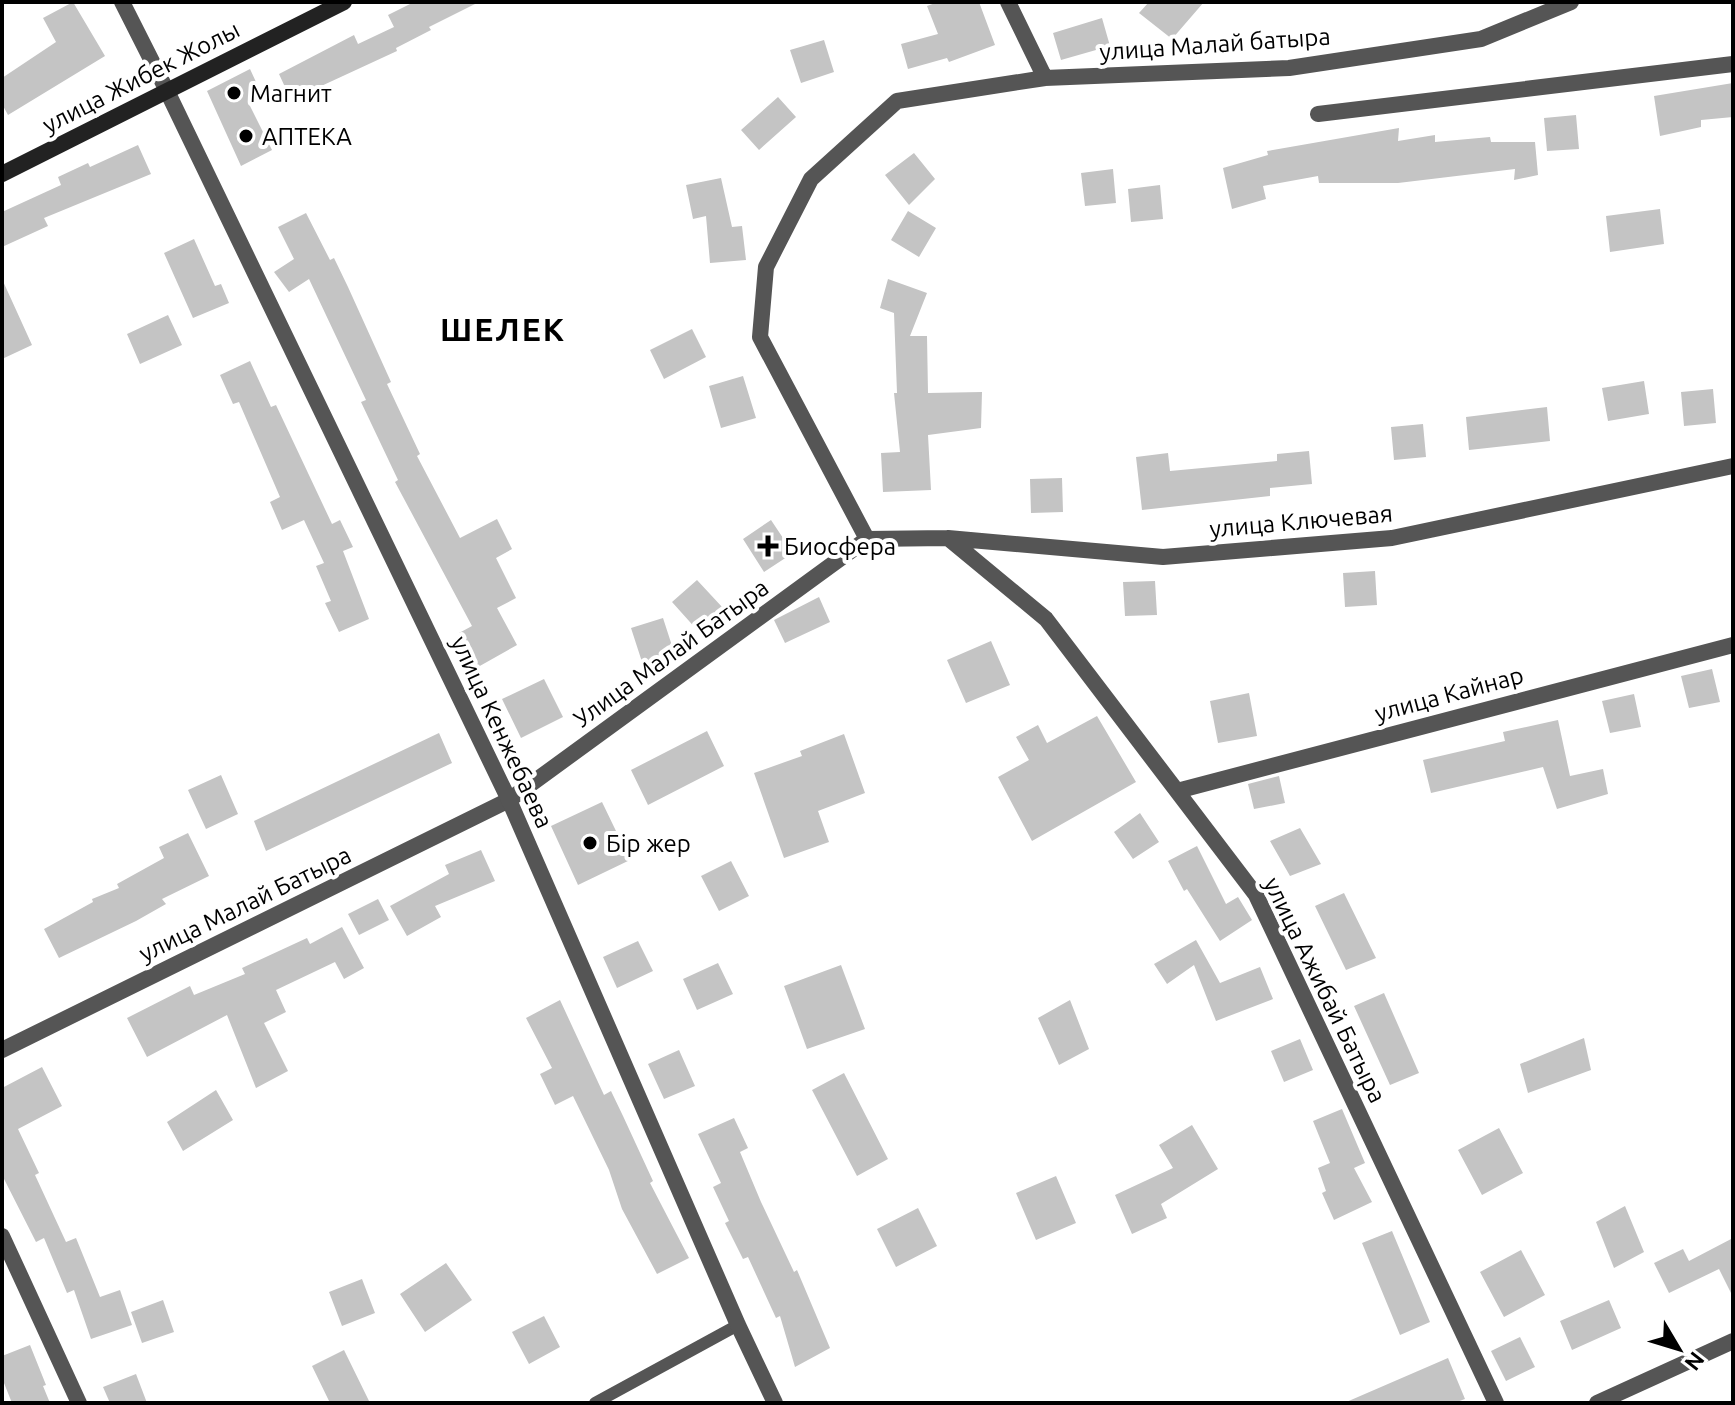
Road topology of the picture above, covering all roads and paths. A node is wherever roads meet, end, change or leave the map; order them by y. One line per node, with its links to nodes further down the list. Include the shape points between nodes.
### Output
1 (122, 2): 7 (street, улица Кенжебаева)
2 (344, 2): 7 (main road, улица Жибек Жолы)
3 (1008, 2): 6 (street)
4 (1571, 2): 6 (street, улица Малай батыра, via 1481,39 1289,68)
5 (1733, 64): 8 (street)
6 (1045, 78): 12 (street, via 897,101 811,179 766,267 760,337)
7 (167, 91): 9 (main road, улица Жибек Жолы); 15 (street, улица Кенжебаева)
8 (1318, 114)
9 (2, 174)
10 (1733, 466): 11 (street, улица Ключевая, via 1392,538 1163,557)
11 (948, 538): 12 (street, улица Ключевая); 14 (street, улица Ажибай Батыра, via 1046,619)
12 (867, 539): 15 (street, Улица Малай Батыра)
13 (1733, 645): 14 (street, улица Кайнар)
14 (1177, 791): 23 (street, улица Ажибай Батыра, via 1256,895)
15 (509, 800): 16 (street, улица Малай Батыра); 18 (street, улица Кенжебаева)
16 (2, 1050)
17 (2, 1236): 20 (street)
18 (738, 1325): 21 (lane); 22 (street, улица Кенжебаева)
19 (1733, 1341): 24 (street)
20 (79, 1403)
21 (595, 1403)
22 (775, 1403)
23 (1496, 1403)
24 (1597, 1403)

